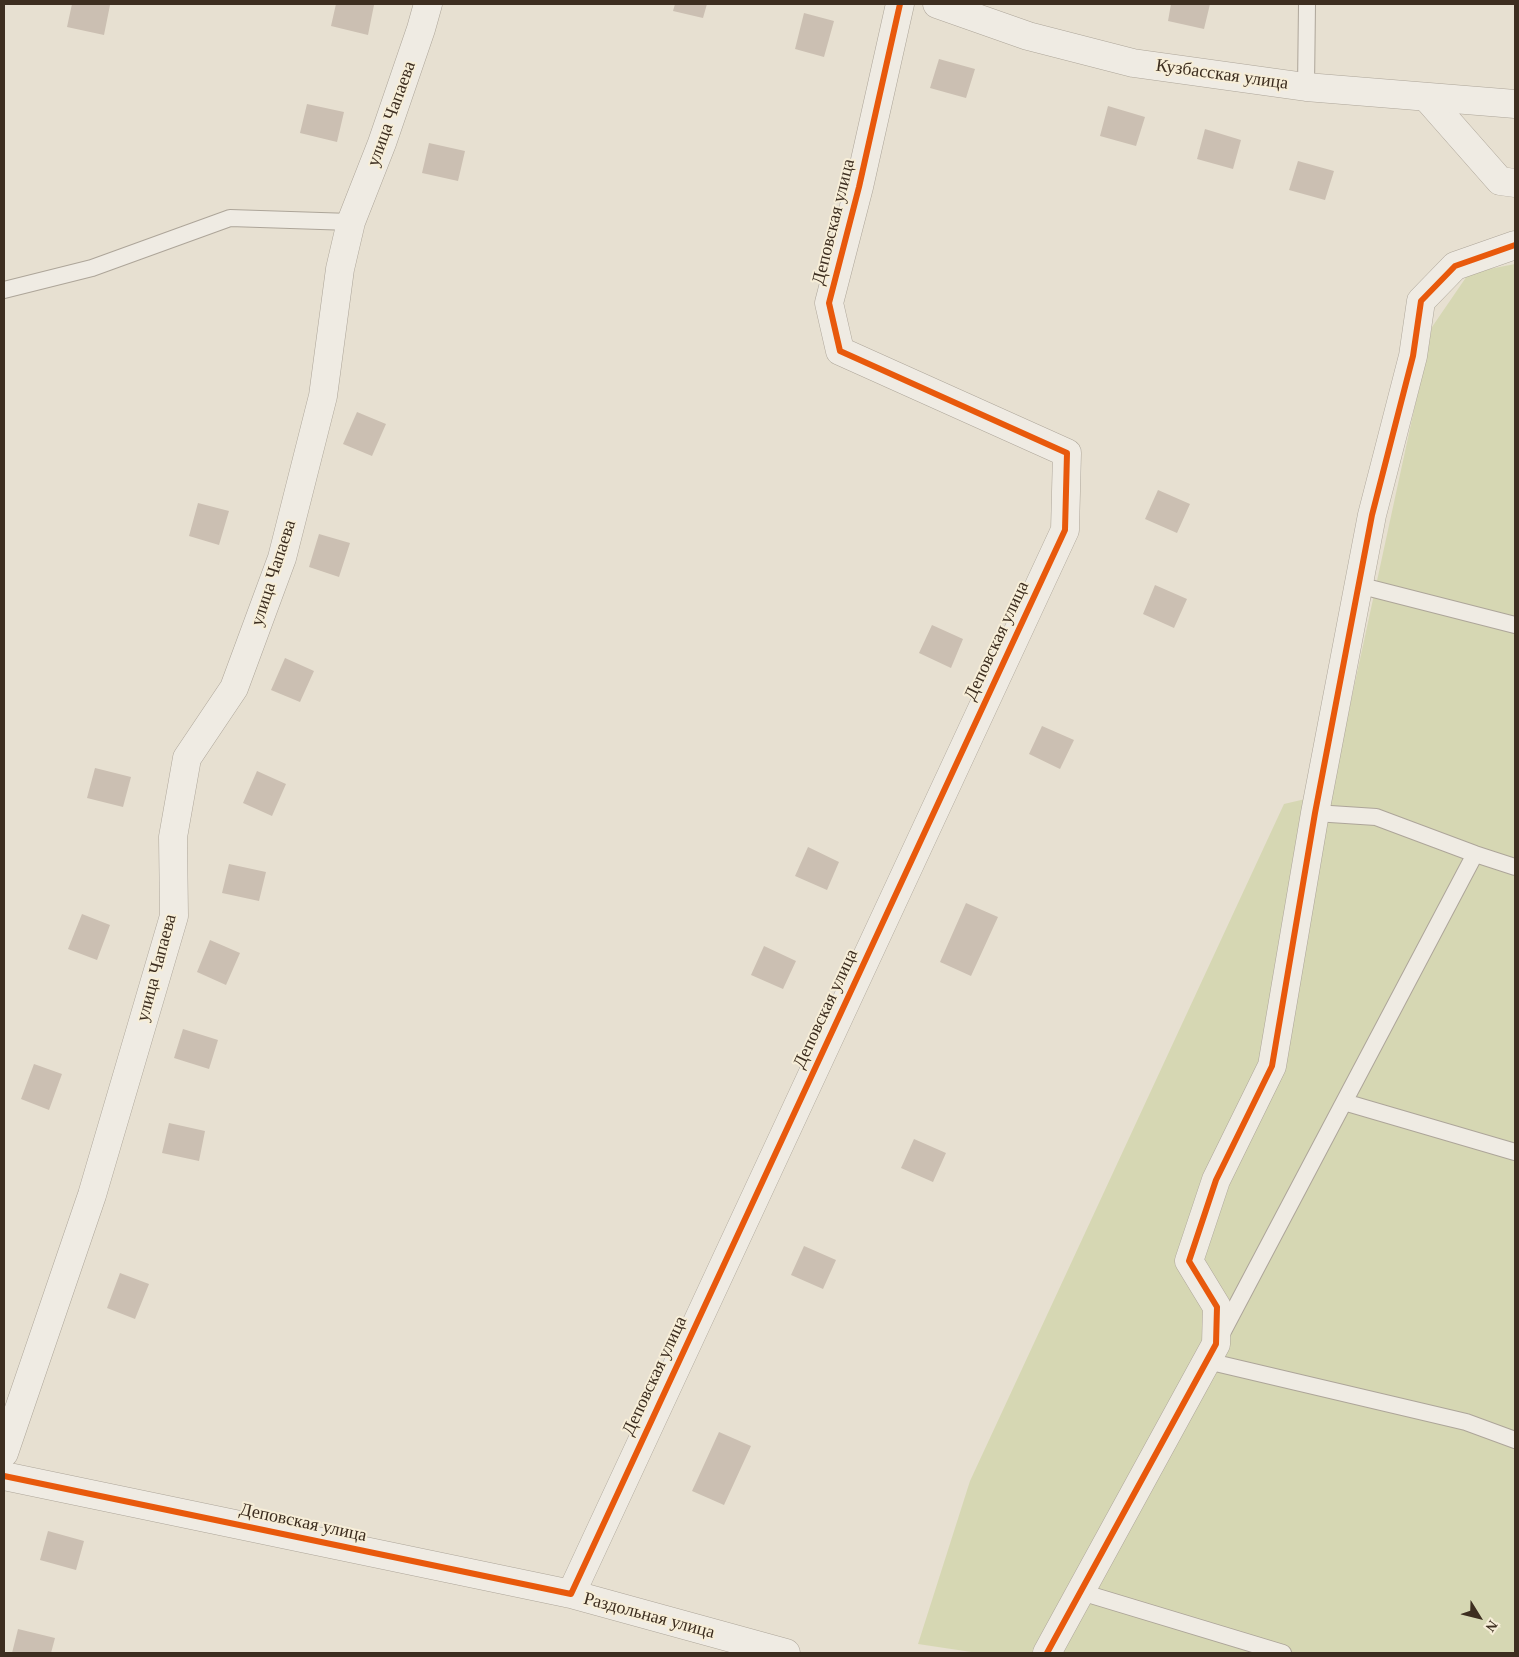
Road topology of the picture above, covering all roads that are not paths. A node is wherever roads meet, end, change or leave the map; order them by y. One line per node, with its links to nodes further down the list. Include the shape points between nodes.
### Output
1 (428, 4): 9 (street, улица Чапаева, via 382,143)
2 (900, 4): 24 (street, Деповская улица, via 829,303 840,351 1067,453 1066,530)
3 (937, 4): 5 (street, Кузбасская улица, via 1028,36 1132,63)
4 (1307, 4): 5 (lane)
5 (1306, 87): 6 (street, Кузбасская улица)
6 (1427, 98): 7 (street, Кузбасская улица); 8 (street, via 1500,181)
7 (1515, 104)
8 (1515, 183)
9 (351, 222): 11 (lane, via 230,218 92,268); 21 (street, улица Чапаева, via 340,269 323,396 282,558 234,688 188,758 173,837 174,916 92,1195)
10 (1515, 245): 12 (street, via 1455,266 1421,301 1413,356 1372,515)
11 (4, 290)
12 (1358, 586): 13 (lane); 14 (street)
13 (1515, 625)
14 (1315, 813): 15 (lane, via 1376,817); 19 (street, via 1272,1066 1216,1180 1188,1261 1217,1307)
15 (1475, 854): 16 (lane); 17 (lane)
16 (1515, 867)
17 (1344, 1102): 18 (lane); 19 (lane)
18 (1515, 1152)
19 (1212, 1353): 20 (lane, via 1466,1422); 23 (street)
20 (1515, 1440)
21 (4, 1453)
22 (4, 1476): 24 (street, Деповская улица)
23 (1081, 1592): 27 (street); 28 (lane)
24 (570, 1594): 25 (street, Раздольная улица)
25 (725, 1645): 26 (street, Раздольная улица)
26 (786, 1653)
27 (1047, 1653)
28 (1283, 1653)

